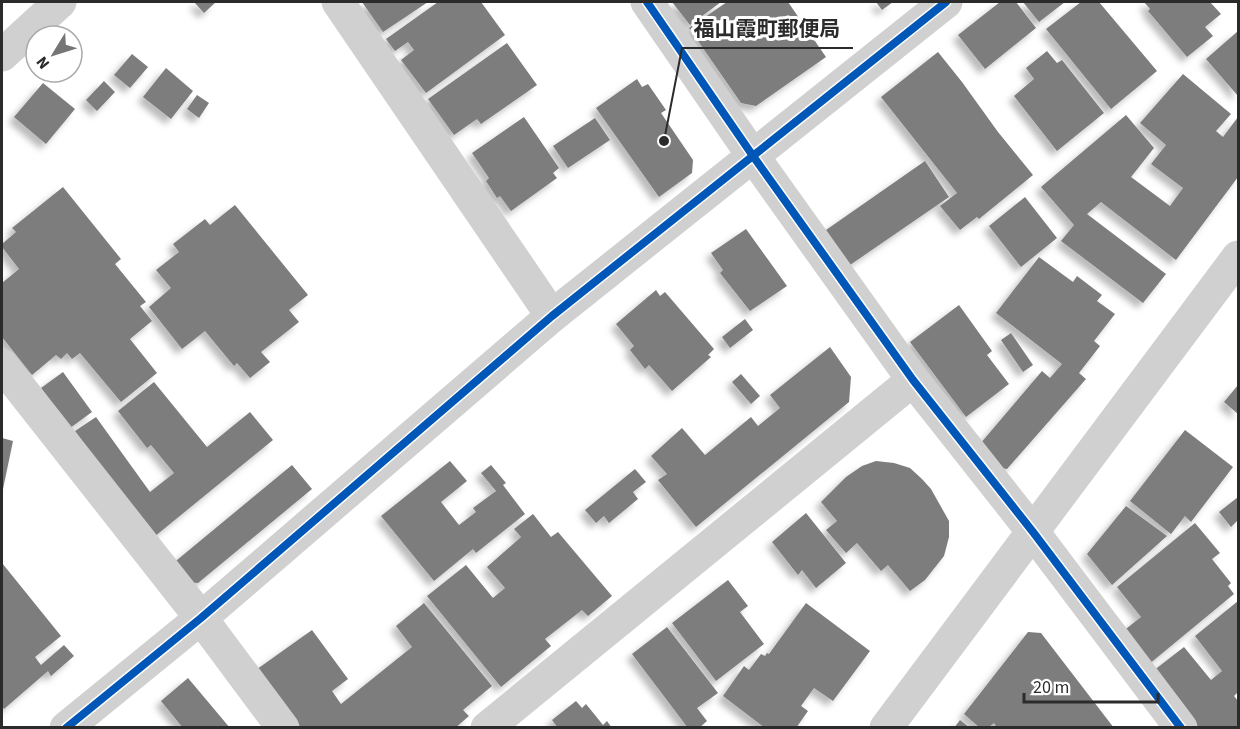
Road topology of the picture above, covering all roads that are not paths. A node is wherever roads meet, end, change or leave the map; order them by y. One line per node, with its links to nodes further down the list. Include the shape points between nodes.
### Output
1 (60, 2): 5 (street)
2 (338, 2): 8 (street)
3 (648, 2): 6 (street)
4 (946, 2): 6 (street)
5 (2, 56)
6 (753, 156): 8 (street); 10 (street)
7 (1239, 257): 11 (street)
8 (552, 316): 12 (street)
9 (2, 365): 12 (street)
10 (913, 380): 11 (street); 15 (street)
11 (1033, 532): 16 (street); 17 (street)
12 (201, 618): 13 (street); 14 (street)
13 (66, 728)
14 (283, 728)
15 (487, 728)
16 (886, 728)
17 (1181, 728)

